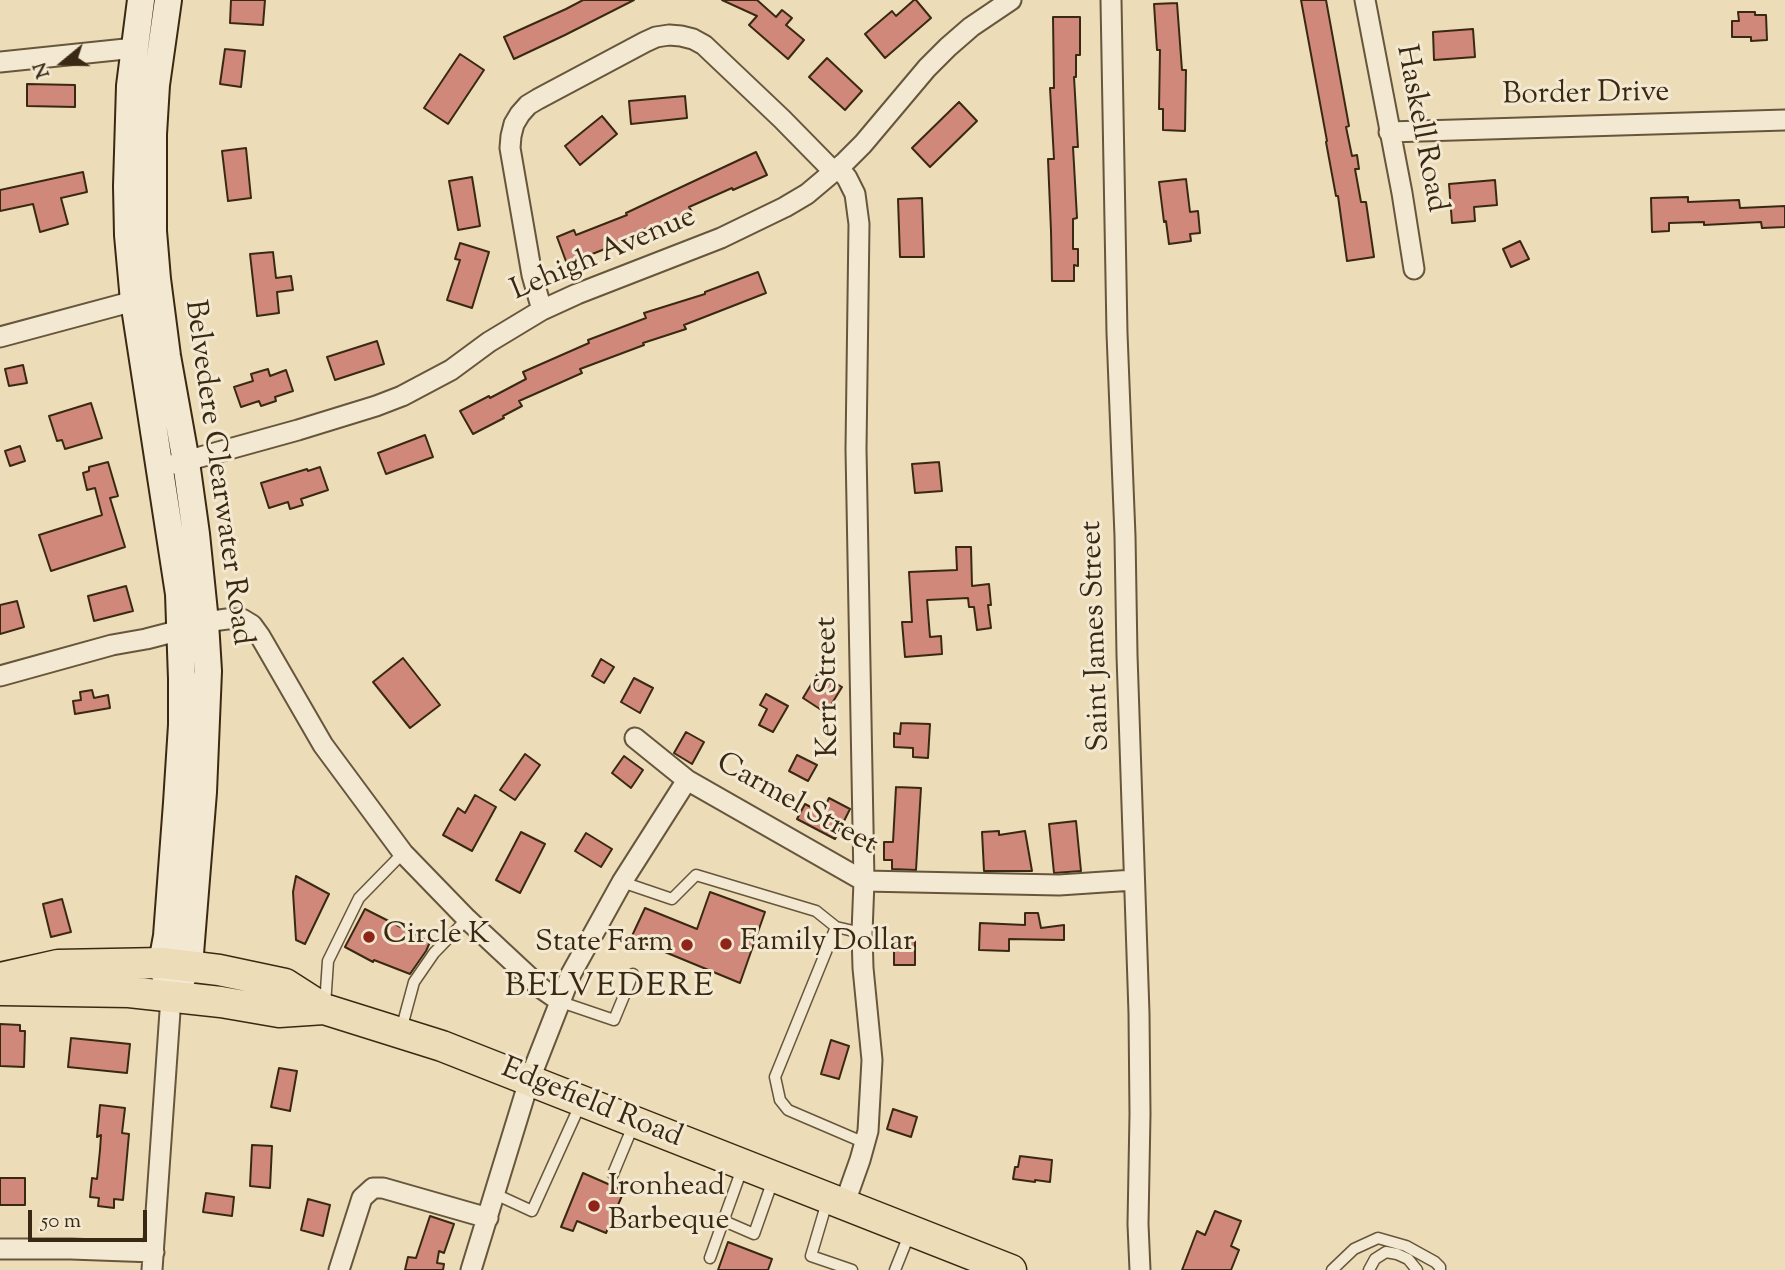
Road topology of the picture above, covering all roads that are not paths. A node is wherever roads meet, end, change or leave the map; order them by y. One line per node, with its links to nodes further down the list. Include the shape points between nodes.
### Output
1 (141, 0): 6 (main road, Belvedere Clearwater Road)
2 (168, 0): 15 (main road, Belvedere Clearwater Road, via 156,85 153,231 167,356)
3 (1011, 0): 10 (street, Lehigh Avenue, via 948,47)
4 (1111, 0): 22 (street, Saint James Street)
5 (1365, 0): 9 (street, Haskell Road)
6 (135, 48): 7 (street); 12 (main road, Belvedere Clearwater Road, via 127,186)
7 (0, 62)
8 (1785, 120): 9 (street, Border Drive)
9 (1389, 132): 11 (street, Haskell Road)
10 (836, 170): 13 (street, Lehigh Avenue, via 807,194 721,238); 13 (street, Kerr Street, via 704,45 668,35 645,42 528,105 514,124 510,148); 23 (street, Kerr Street, via 847,178 855,194 859,224 856,449)
11 (1414, 269)
12 (134, 302): 14 (street); 16 (main road, Belvedere Clearwater Road)
13 (542, 310): 15 (street, Lehigh Avenue, via 402,396)
14 (0, 337)
15 (186, 462): 16 (street, Lehigh Avenue); 17 (main road, Belvedere Clearwater Road, via 199,558)
16 (160, 467): 17 (main road, Belvedere Clearwater Road, via 179,594)
17 (193, 626): 18 (street); 21 (street, via 227,619 252,625 323,745); 28 (main road, Belvedere Clearwater Road, via 208,671 206,748)
18 (0, 676)
19 (635, 738): 20 (street)
20 (687, 780): 23 (street, Carmel Street); 24 (street, Carmel Street)
21 (403, 853): 25 (street); 34 (lane, via 359,898 328,961)
22 (1134, 880): 23 (street, Carmel Street, via 1059,885); 56 (street, Saint James Street)
23 (863, 881): 27 (street, Kerr Street)
24 (622, 882): 26 (lane, via 673,899 696,875 816,911); 33 (street, Carmel Street, via 571,974)
25 (467, 919): 33 (street); 35 (lane, via 414,982)
26 (836, 927): 27 (lane); 39 (lane, via 775,1077 780,1100 788,1110)
27 (862, 933): 39 (street, Kerr Street, via 872,1060)
28 (176, 964): 30 (main road, Edgefield Road, via 58,965); 32 (main road, Belvedere Clearwater Road); 34 (main road, Edgefield Road, via 285,984)
29 (633, 974): 33 (lane, via 614,1020)
30 (0, 978)
31 (0, 990): 32 (main road, Edgefield Road)
32 (171, 997): 34 (main road, Edgefield Road, via 279,1012); 50 (street)
33 (561, 1002): 36 (street, Carmel Street)
34 (324, 1009): 35 (main road, Edgefield Road)
35 (400, 1033): 36 (main road, Edgefield Road)
36 (529, 1081): 37 (main road, Edgefield Road); 43 (street, Carmel Street)
37 (581, 1102): 38 (main road, Edgefield Road); 43 (lane, via 533,1211)
38 (634, 1122): 40 (main road, Edgefield Road); 41 (lane)
39 (865, 1143): 44 (street, Kerr Street)
40 (744, 1166): 42 (main road, Edgefield Road); 46 (lane)
41 (613, 1174)
42 (774, 1177): 44 (main road, Edgefield Road); 46 (lane, via 754,1234)
43 (495, 1194): 45 (street, Carmel Street)
44 (836, 1202): 47 (main road, Edgefield Road); 53 (lane, via 811,1256)
45 (488, 1218): 51 (street, via 373,1188 362,1198); 52 (street, Carmel Street)
46 (724, 1221): 49 (lane)
47 (911, 1231): 54 (lane); 55 (main road, Edgefield Road)
48 (0, 1249): 50 (street, via 71,1249)
49 (710, 1258)
50 (153, 1261)
51 (339, 1270)
52 (471, 1270)
53 (852, 1270)
54 (895, 1270)
55 (1011, 1270)
56 (1140, 1270)
57 (1332, 1270): 60 (lane, via 1354,1248 1378,1238 1406,1246 1435,1262)
58 (1369, 1270): 59 (lane, via 1386,1252 1408,1259)
59 (1417, 1270)
60 (1440, 1270)

